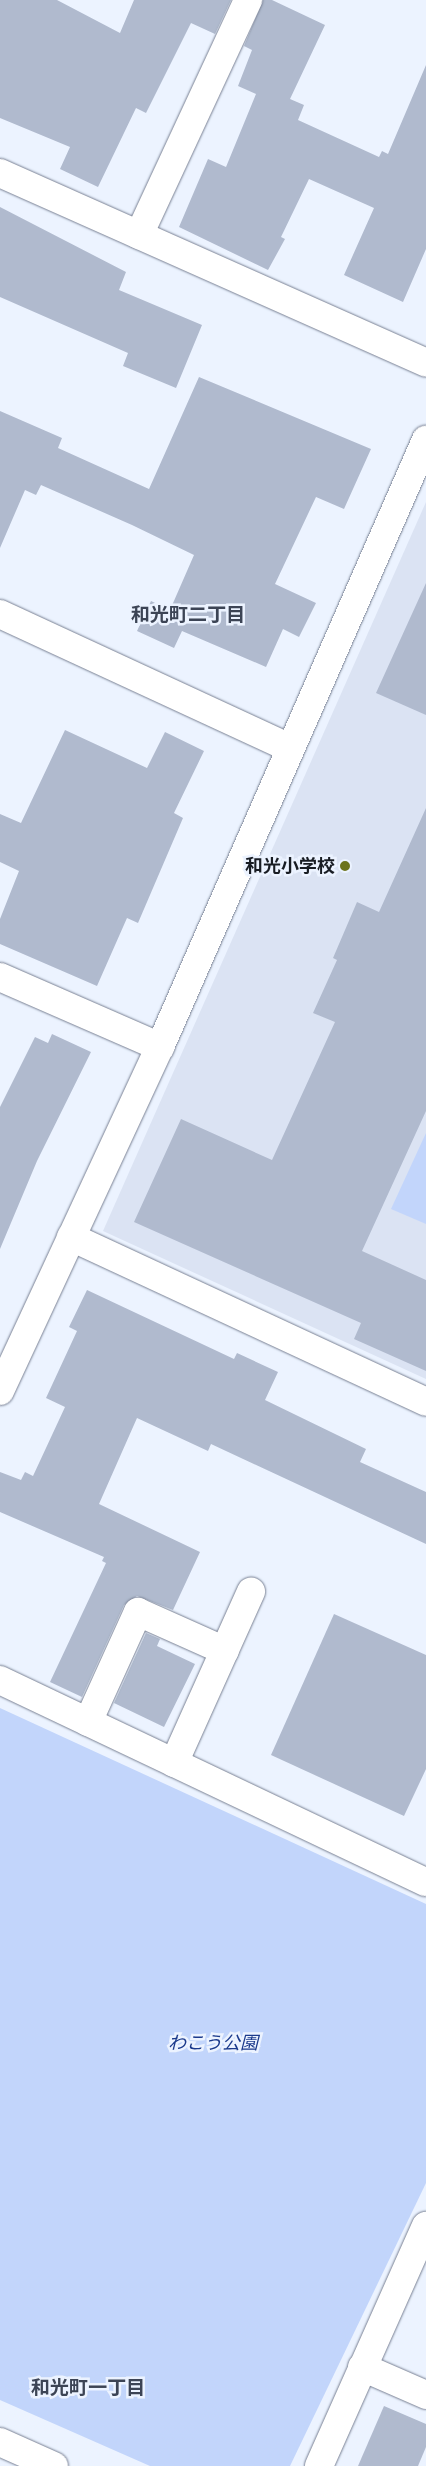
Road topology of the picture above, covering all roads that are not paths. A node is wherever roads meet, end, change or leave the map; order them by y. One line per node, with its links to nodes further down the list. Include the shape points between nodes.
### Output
1 (248, 0): 3 (street)
2 (0, 174): 3 (street)
3 (140, 235): 4 (street)
4 (426, 362)
5 (426, 440): 7 (street)
6 (0, 614): 7 (street)
7 (290, 748): 9 (street)
8 (0, 977): 9 (street)
9 (160, 1047): 10 (street)
10 (71, 1237): 11 (street); 13 (street)
11 (9, 1346): 12 (street)
12 (0, 1391)
13 (426, 1402)
14 (252, 1592): 15 (street)
15 (225, 1651): 17 (street, via 138,1612); 18 (street)
16 (0, 1680): 17 (street)
17 (88, 1722): 18 (street)
18 (174, 1763): 19 (street)
19 (426, 1882)
20 (426, 2226): 21 (street)
21 (362, 2367): 22 (street); 25 (street)
22 (426, 2395)
23 (0, 2442): 24 (street)
24 (54, 2466)
25 (319, 2466)

